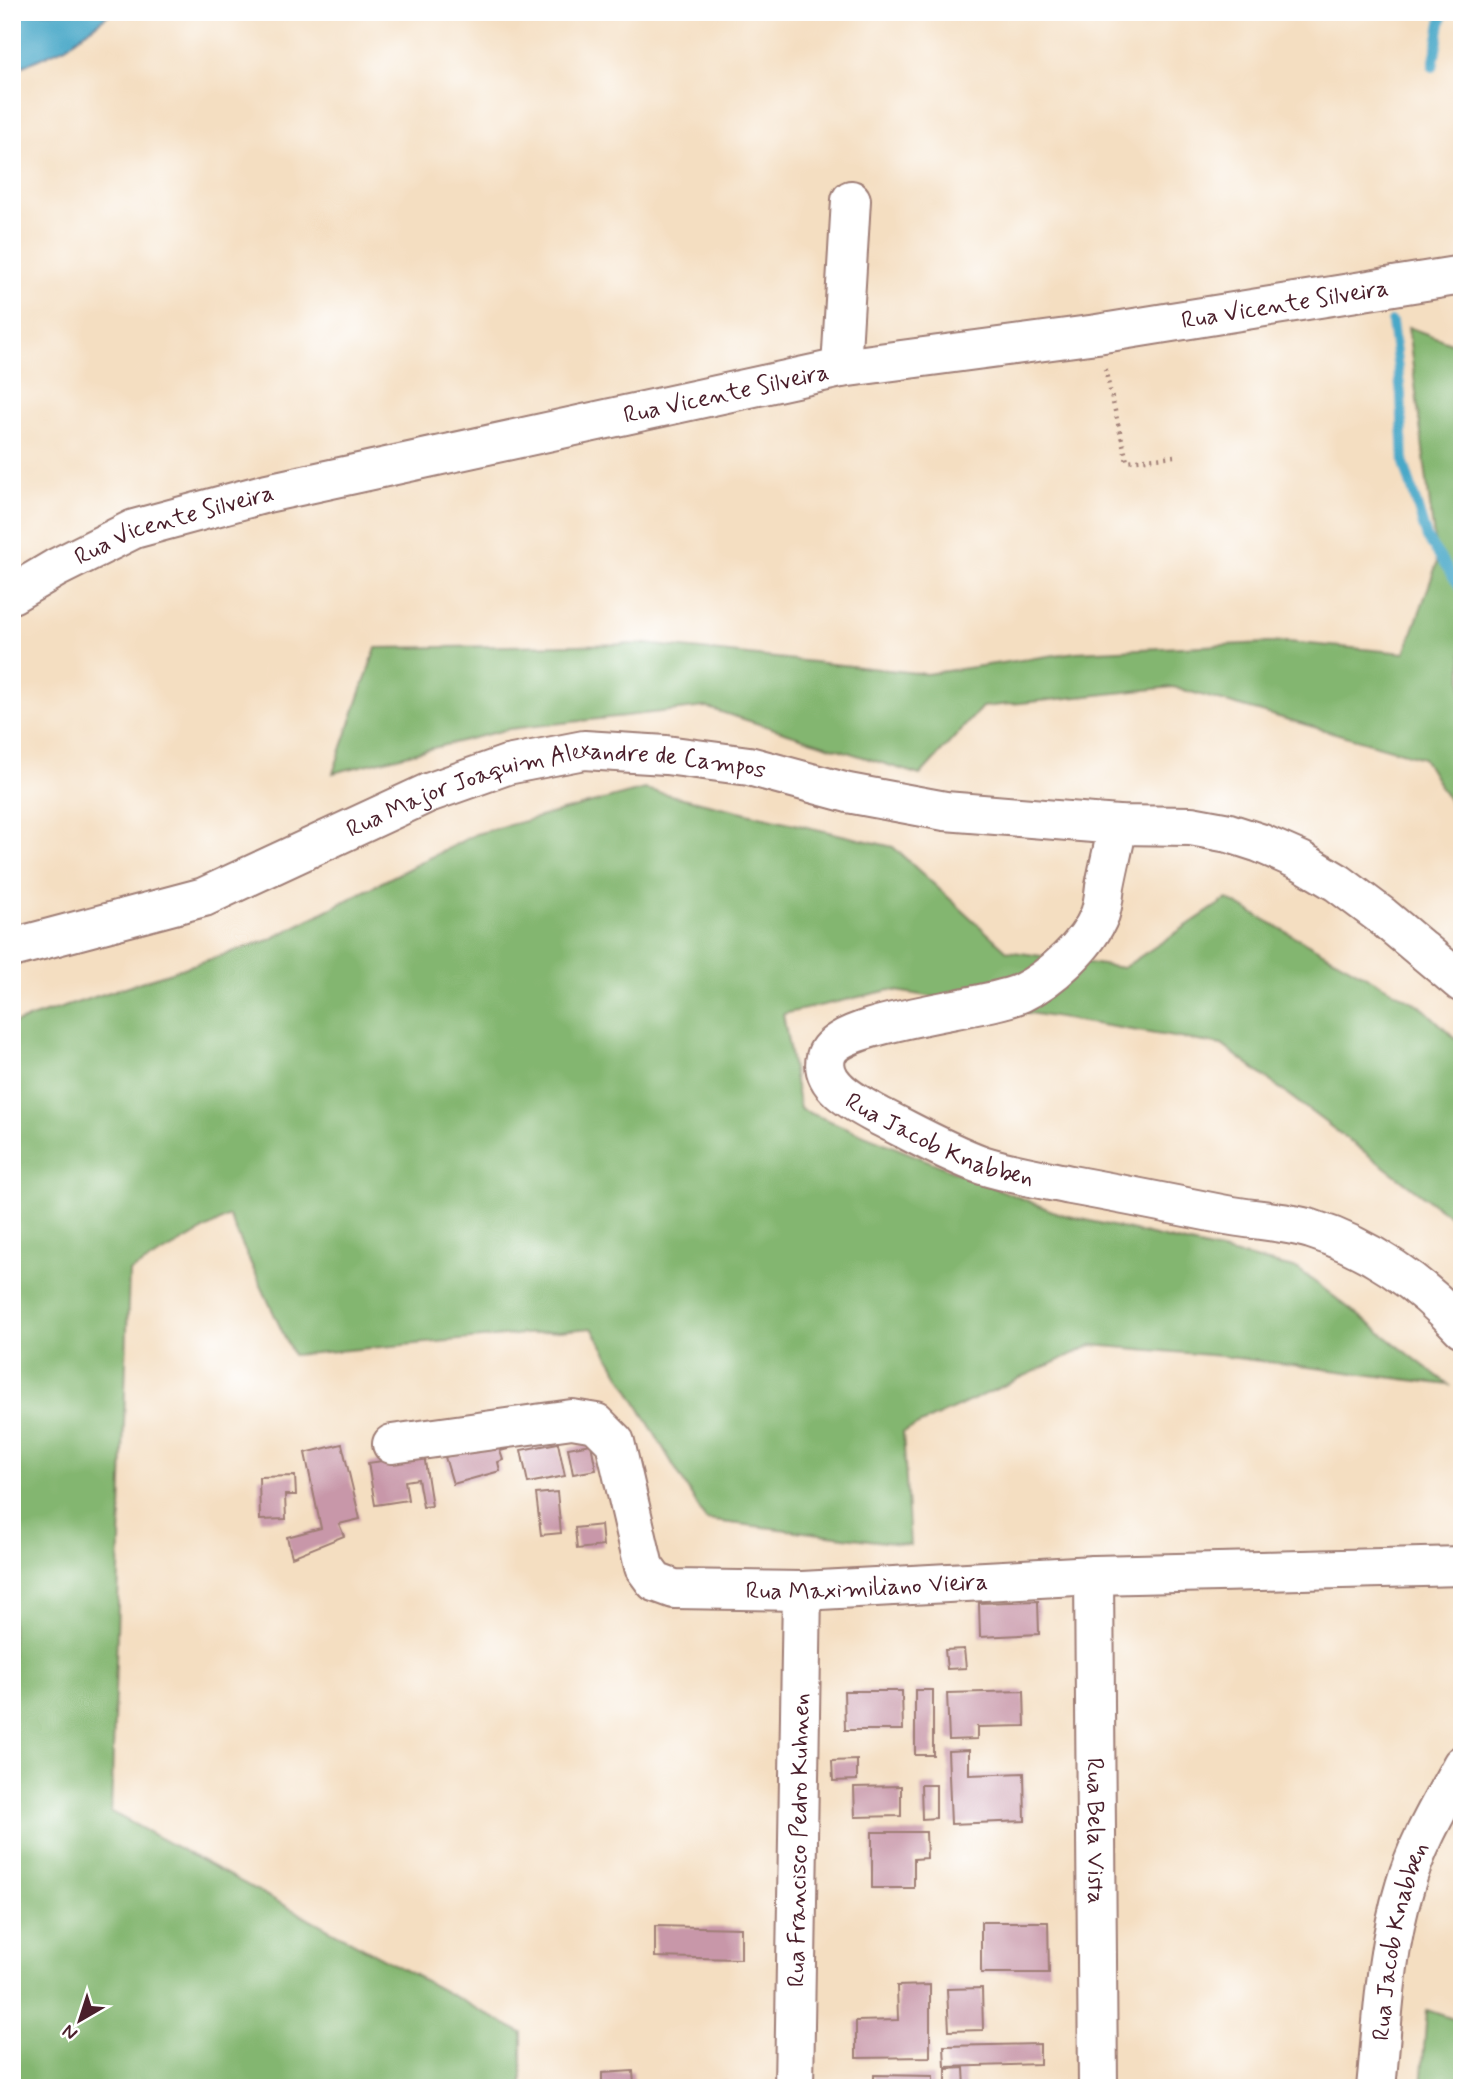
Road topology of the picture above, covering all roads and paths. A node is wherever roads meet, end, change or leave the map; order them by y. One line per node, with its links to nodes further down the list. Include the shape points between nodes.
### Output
1 (851, 200): 4 (street)
2 (1462, 275): 3 (street, Rua Vicente Silveira)
3 (1097, 334): 4 (street, Rua Vicente Silveira); 5 (path, via 1127,461)
4 (841, 368): 6 (street, Rua Vicente Silveira, via 267,494 134,529)
5 (1174, 456)
6 (12, 594)
7 (1118, 825): 8 (street, Rua Major Joaquim Alexandre de Campos, via 945,811 848,793 749,765 584,750 507,765 428,793 204,897); 9 (street, Rua Major Joaquim Alexandre de Campos, via 1191,826 1229,833 1301,861 1382,916); 10 (street, Rua Jacob Knabben, via 1100,914 1066,960 1020,994 845,1037 831,1046 826,1056 830,1079 869,1111 984,1166 1308,1228 1355,1245 1422,1290)
8 (12, 948)
9 (1462, 983)
10 (1462, 1328)
11 (392, 1444): 14 (street, Rua Maximiliano Vieira, via 572,1419 596,1423 615,1442 644,1567 655,1582 674,1589)
12 (1462, 1566): 13 (street, Rua Maximiliano Vieira)
13 (1094, 1575): 14 (street, Rua Maximiliano Vieira); 17 (street, Rua Bela Vista)
14 (802, 1591): 16 (street, Rua Francisco Pedro Kuhnen)
15 (1462, 1765): 18 (street, Rua Jacob Knabben, via 1405,1885 1388,1966)
16 (794, 2088)
17 (1098, 2088)
18 (1376, 2088)

